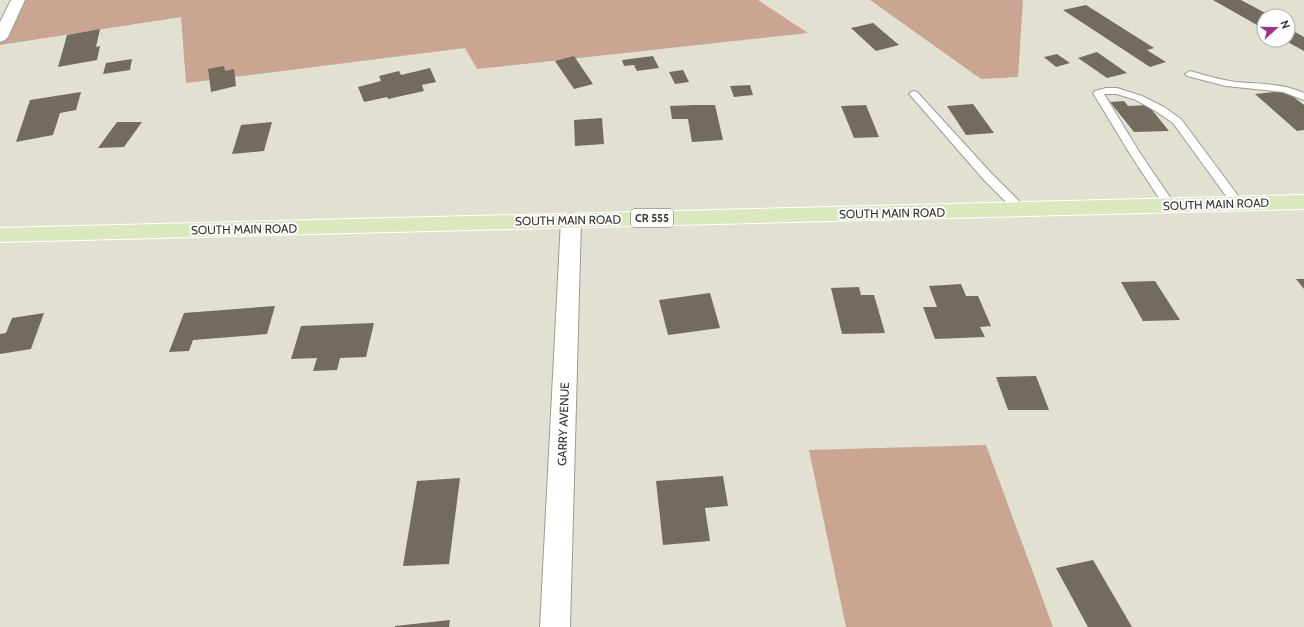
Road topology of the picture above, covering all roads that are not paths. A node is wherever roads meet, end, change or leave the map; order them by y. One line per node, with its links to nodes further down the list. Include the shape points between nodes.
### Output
1 (18, 0): 2 (street)
2 (0, 37)
3 (1190, 74): 5 (lane, via 1226,83 1280,87 1293,90)
4 (914, 94): 9 (lane)
5 (1304, 97)
6 (1304, 202): 7 (main road, SOUTH MAIN ROAD / CR 555)
7 (1238, 204): 8 (main road, SOUTH MAIN ROAD / CR 555); 8 (lane, via 1177,121 1123,92 1104,89 1098,93)
8 (1170, 206): 9 (main road, SOUTH MAIN ROAD / CR 555)
9 (1020, 209): 10 (main road, SOUTH MAIN ROAD / CR 555)
10 (571, 220): 11 (main road, SOUTH MAIN ROAD / CR 555); 12 (street, GARRY AVENUE)
11 (0, 235)
12 (555, 627)

